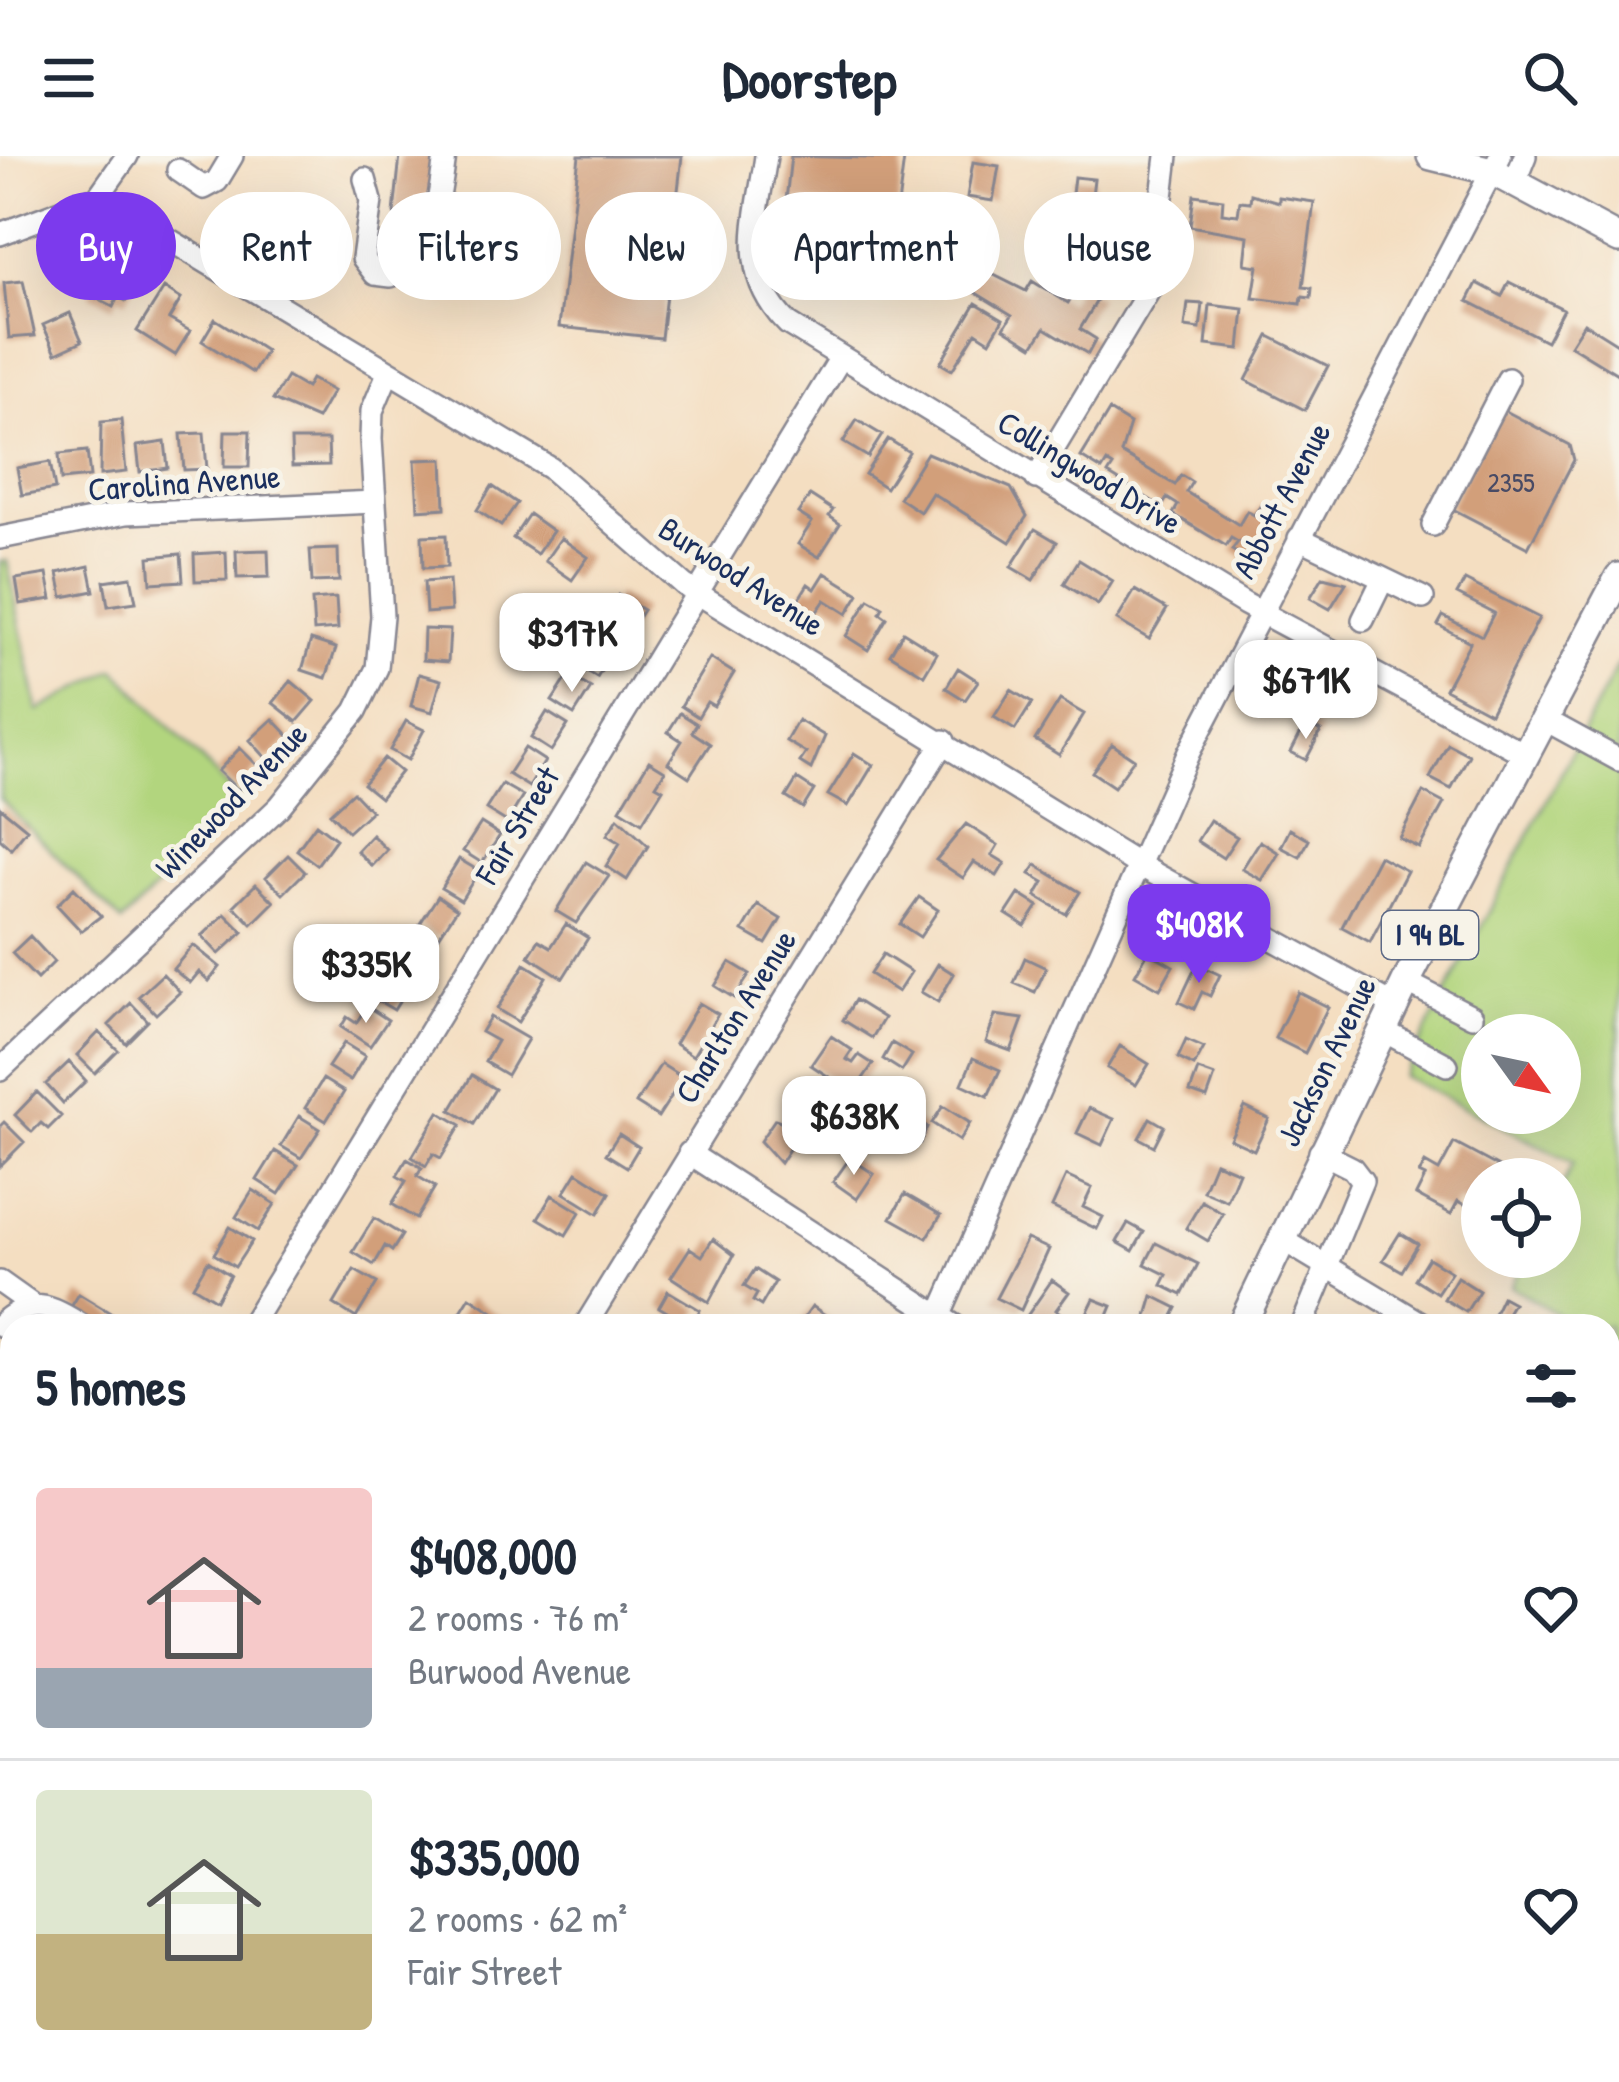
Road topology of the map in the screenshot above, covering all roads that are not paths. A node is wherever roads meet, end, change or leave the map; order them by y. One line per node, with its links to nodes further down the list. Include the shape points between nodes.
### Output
1 (127, 156): 10 (street)
2 (232, 156): 8 (street, via 204,188)
3 (445, 156): 9 (street, via 436,221 391,276 375,274 363,258 371,202)
4 (766, 156): 15 (street, Collingwood Drive, via 754,276 788,324)
5 (1167, 156): 18 (street, via 1150,287)
6 (1431, 156): 7 (main road)
7 (1508, 166): 13 (main road); 22 (street, Abbott Avenue)
8 (178, 170)
9 (365, 179)
10 (102, 192)
11 (36, 220): 12 (street)
12 (0, 234)
13 (1619, 239)
14 (176, 244): 16 (street, Burwood Avenue)
15 (840, 359): 18 (street, Collingwood Drive); 25 (street, Fair Street)
16 (388, 373): 19 (street, Winewood Avenue, via 372,411); 25 (street, Burwood Avenue, via 550,468 646,557)
17 (1508, 379): 20 (street)
18 (1036, 478): 27 (street, Collingwood Drive)
19 (375, 502): 21 (street, Carolina Avenue, via 126,513); 37 (street, Winewood Avenue, via 382,616 377,668 356,711 279,807)
20 (1433, 525)
21 (0, 538)
22 (1299, 538): 24 (street); 27 (street, Abbott Avenue)
23 (1619, 577): 29 (main road, Jackson Avenue / I 94 BL)
24 (1383, 579): 26 (street); 28 (street)
25 (698, 593): 30 (street, Burwood Avenue); 46 (street, Fair Street)
26 (1423, 598)
27 (1259, 612): 31 (street, Collingwood Drive); 33 (street, Abbott Avenue)
28 (1363, 620)
29 (1541, 718): 31 (main road, Jackson Avenue / I 94 BL); 32 (street)
30 (944, 741): 33 (street, Burwood Avenue); 39 (street, Charlton Avenue)
31 (1523, 753): 34 (main road, Jackson Avenue / I 94 BL)
32 (1619, 760)
33 (1139, 866): 34 (street, Burwood Avenue); 49 (street, Abbott Avenue)
34 (1394, 1006): 35 (street); 36 (street); 38 (main road, Jackson Avenue / I 94 BL)
35 (1461, 1015)
36 (1447, 1065)
37 (0, 1070)
38 (1320, 1152): 40 (main road, Jackson Avenue / I 94 BL); 41 (street, via 1362,1181)
39 (689, 1154): 47 (street, Charlton Avenue); 48 (street)
40 (1280, 1238): 41 (street); 50 (main road, Jackson Avenue / I 94 BL)
41 (1328, 1265): 51 (street); 52 (street)
42 (0, 1282): 43 (street)
43 (31, 1304): 44 (street); 45 (street)
44 (16, 1314)
45 (64, 1314)
46 (257, 1314)
47 (592, 1314)
48 (929, 1314)
49 (947, 1314)
50 (1245, 1314)
51 (1307, 1314)
52 (1407, 1314)

